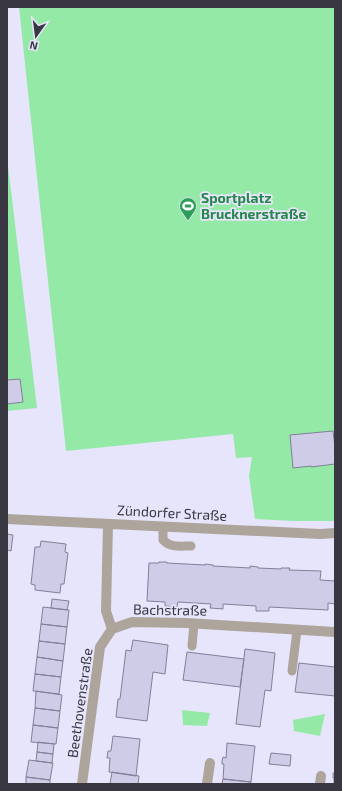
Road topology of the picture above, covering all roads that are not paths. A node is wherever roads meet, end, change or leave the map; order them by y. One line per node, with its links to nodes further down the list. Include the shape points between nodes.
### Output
1 (7, 520): 2 (street, Zündorfer Straße)
2 (108, 524): 3 (street, Zündorfer Straße); 7 (street, via 106,611)
3 (163, 527): 4 (street, Zündorfer Straße); 5 (lane, via 163,540 168,544)
4 (335, 533)
5 (191, 546)
6 (194, 624): 7 (street, Bachstraße, via 132,622); 8 (street, Bachstraße); 10 (lane)
7 (112, 629): 13 (street, Beethovenstraße, via 100,647)
8 (297, 630): 9 (street, Bachstraße); 11 (lane)
9 (335, 632)
10 (192, 646)
11 (292, 671)
12 (210, 763): 14 (street)
13 (82, 784)
14 (207, 784)

